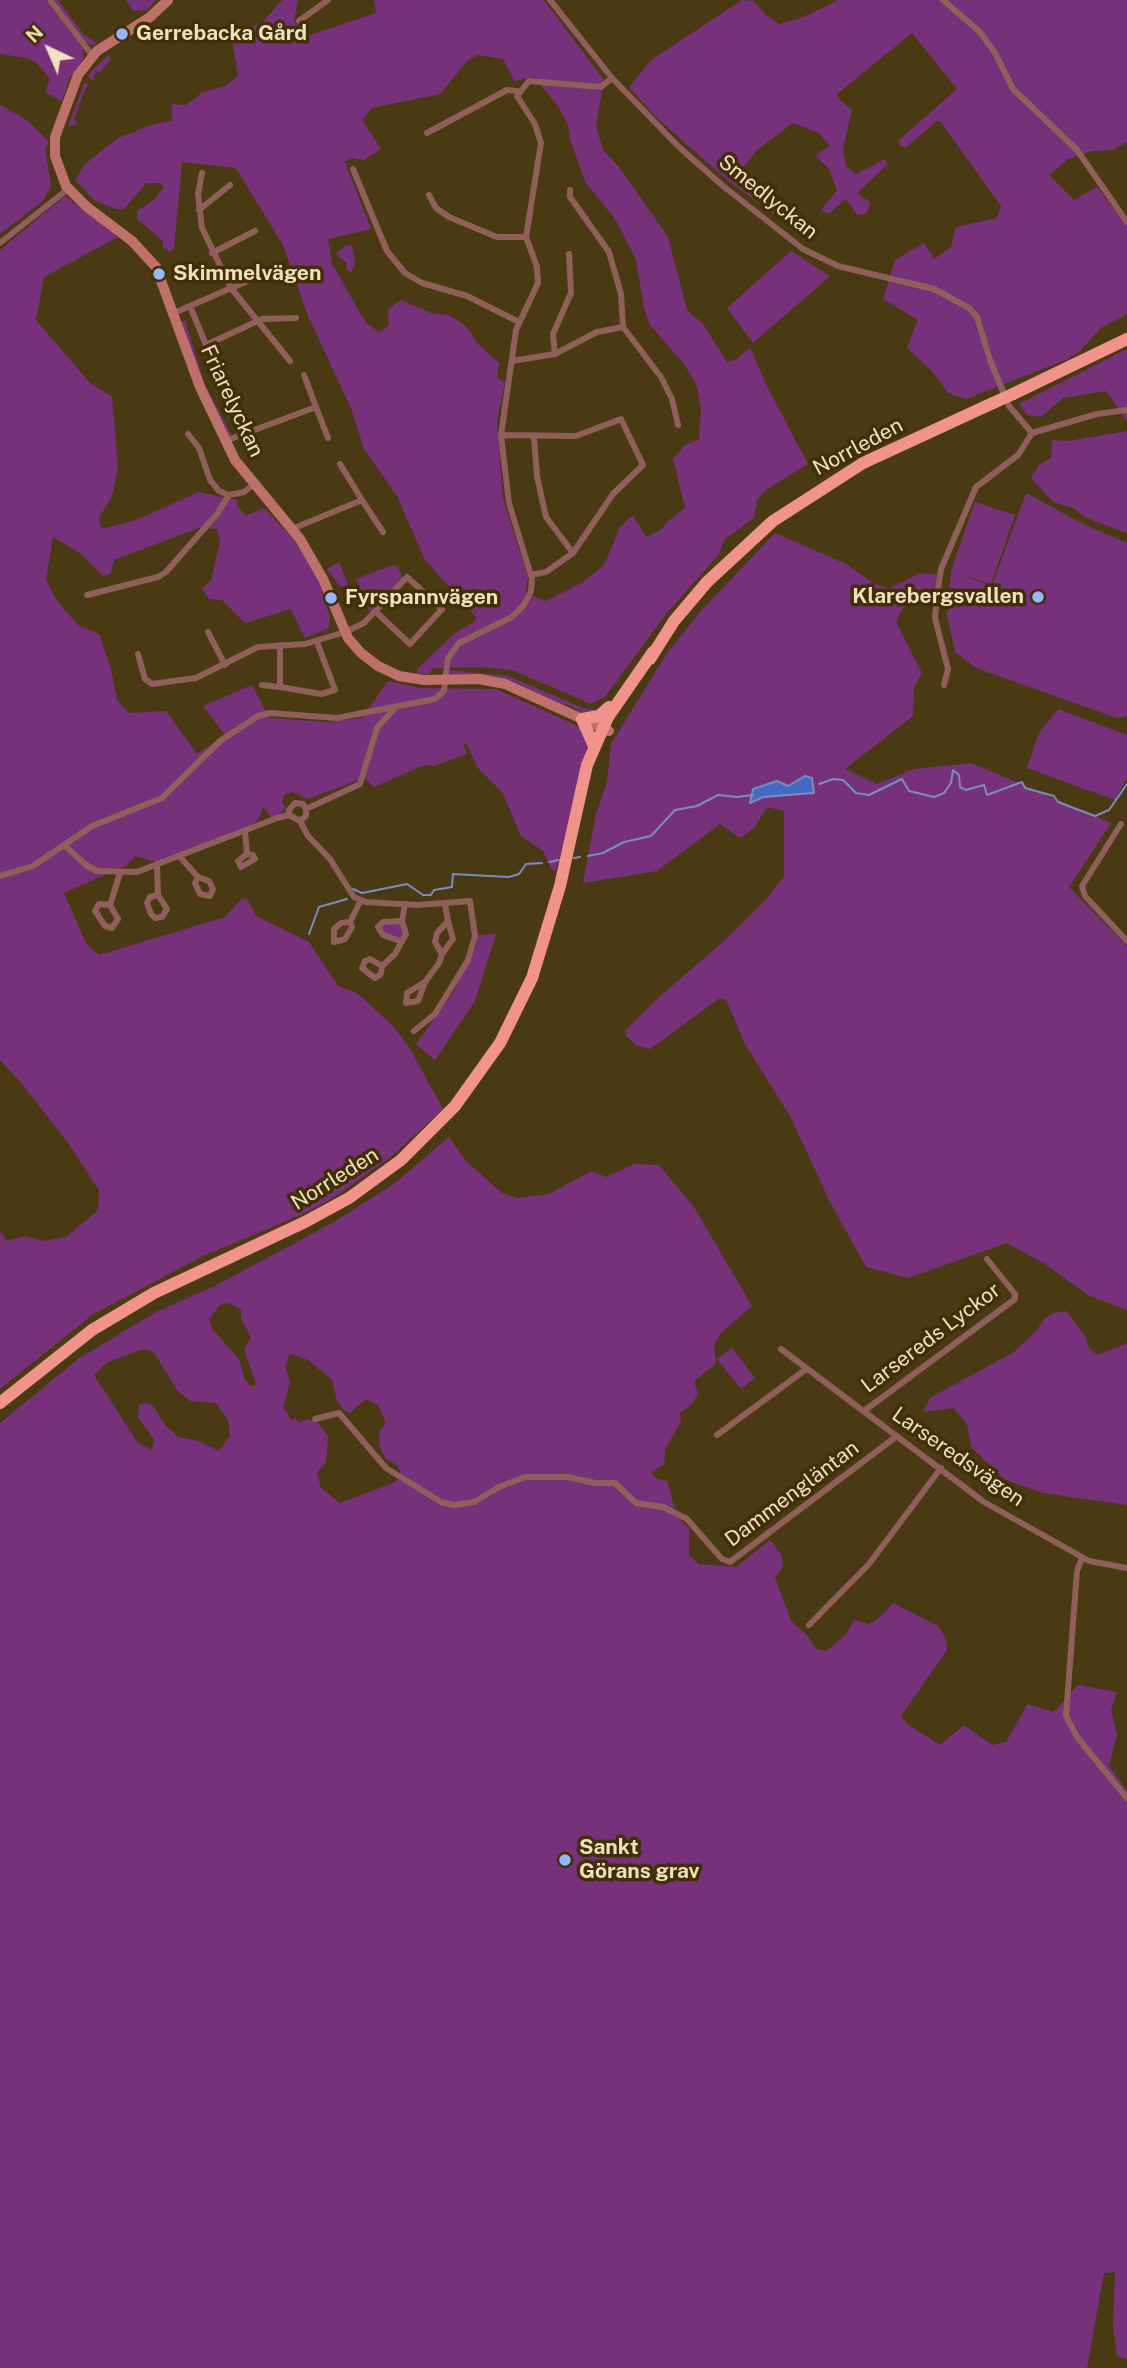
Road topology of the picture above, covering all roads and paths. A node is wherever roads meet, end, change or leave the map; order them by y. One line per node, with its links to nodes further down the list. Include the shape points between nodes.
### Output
1 (50, 0): 7 (street)
2 (168, 0): 7 (street)
3 (328, 0): 6 (street)
4 (550, 0): 8 (street, Smedlyckan)
5 (943, 0): 18 (street, via 980,32 1013,89 1055,127)
6 (299, 21)
7 (92, 55): 14 (street, via 69,96 55,137 58,168)
8 (612, 78): 9 (street, via 601,87 528,81); 41 (street, Smedlyckan, via 723,186 810,254 838,266 934,289 969,308 977,317 1009,406)
9 (517, 92): 10 (street, via 507,90); 20 (street, via 541,143)
10 (427, 133)
11 (353, 169): 30 (street, via 387,251 405,273)
12 (202, 173): 17 (street)
13 (230, 185): 17 (street)
14 (68, 190): 21 (street); 27 (street, Friarelyckan, via 151,260)
15 (570, 190): 31 (street, via 570,197 611,257 621,292)
16 (429, 195): 20 (street, via 436,208 449,217 497,237)
17 (199, 210): 22 (street)
18 (1127, 222)
19 (256, 231): 22 (street)
20 (526, 237): 30 (street, via 538,279)
21 (0, 243)
22 (212, 253): 25 (street)
23 (569, 254): 33 (street, via 572,288 553,334)
24 (278, 269): 25 (street)
25 (231, 288): 26 (street); 29 (street)
26 (190, 306): 27 (street); 29 (street, via 206,345)
27 (174, 313): 45 (street, Friarelyckan)
28 (296, 318): 29 (street)
29 (256, 322): 34 (street)
30 (519, 322): 35 (street)
31 (623, 327): 33 (street, via 597,332); 39 (street, via 661,377)
32 (1127, 339): 60 (highway, Norrleden, bridge, via 863,463 782,514 707,582)
33 (555, 354): 35 (street)
34 (290, 361)
35 (512, 361): 42 (street)
36 (304, 375): 37 (street)
37 (316, 407): 44 (street); 45 (street)
38 (1127, 410): 41 (street)
39 (678, 425)
40 (188, 433): 48 (street, via 213,485)
41 (1032, 433): 65 (street, via 1018,455 976,487 941,569 935,614 948,669)
42 (501, 435): 43 (street); 53 (street, via 506,492)
43 (534, 437): 52 (street, via 546,517); 52 (street, via 576,436 621,419 643,465 613,494)
44 (328, 438)
45 (225, 441): 47 (street, Friarelyckan)
46 (341, 464): 49 (street)
47 (253, 485): 48 (street); 50 (street, Friarelyckan)
48 (229, 495): 54 (street, via 166,572)
49 (362, 500): 50 (street); 51 (street)
50 (292, 529): 57 (street, Friarelyckan, via 323,579)
51 (383, 532)
52 (573, 553): 53 (street, via 546,572)
53 (531, 575): 63 (street, via 531,591 524,605 512,617 459,643 446,663)
54 (87, 595)
55 (376, 612): 55 (street, via 407,577 442,610 410,644); 57 (street)
56 (208, 632): 62 (street)
57 (345, 632): 58 (street); 63 (street, Friarelyckan, via 361,653 388,671 424,680)
58 (317, 642): 59 (street); 66 (street, via 335,690 321,694)
59 (280, 645): 62 (street, via 258,647); 66 (street)
60 (653, 652): 67 (highway, Norrleden); 70 (highway, Norrleden)
61 (138, 653): 62 (street, via 145,679 152,684 197,678)
62 (225, 665)
63 (445, 679): 68 (street, via 444,691 435,699); 69 (street, Friarelyckan, via 505,684)
64 (262, 685): 66 (street)
65 (944, 685)
66 (280, 687)
67 (624, 691): 69 (highway, via 604,712); 70 (highway, Norrleden)
68 (394, 709): 72 (street, via 374,736 363,780); 77 (street, via 323,718 262,715 220,741 162,799 92,826)
69 (582, 719): 70 (street, Friarelyckan); 71 (highway)
70 (606, 729): 71 (highway, Norrleden); 81 (highway, Norrleden)
71 (594, 746): 81 (highway, Norrleden, via 580,788)
72 (306, 809): 73 (street, via 295,803); 74 (street)
73 (289, 815): 74 (street); 76 (street)
74 (300, 821): 86 (street, via 349,893)
75 (1121, 824): 93 (street, via 1082,886 1085,897)
76 (245, 831): 78 (street); 79 (street)
77 (64, 845): 82 (street, via 97,871); 83 (street, via 33,866)
78 (247, 854)
79 (180, 857): 80 (street); 84 (street)
80 (157, 866): 82 (street); 85 (street)
81 (564, 870): 102 (highway, Norrleden, via 537,963 513,1019 469,1088 418,1145 370,1184 325,1212 154,1293 92,1330)
82 (120, 873): 89 (street)
83 (0, 876)
84 (198, 877)
85 (158, 895)
86 (361, 900): 87 (street); 92 (street)
87 (405, 904): 88 (street); 90 (street)
88 (445, 904): 91 (street); 98 (street, via 470,901 473,947 440,1006)
89 (110, 905)
90 (402, 921): 94 (street, via 406,934); 94 (street, via 383,922 378,927 383,935)
91 (448, 921): 95 (street, via 452,940); 95 (street, via 435,942)
92 (350, 922)
93 (1127, 940)
94 (400, 941): 96 (street)
95 (442, 954): 97 (street)
96 (382, 967)
97 (425, 982)
98 (414, 1031)
99 (987, 1259): 103 (street, Larsereds Lyckor, via 1015,1299)
100 (781, 1349): 101 (street, Larseredsvägen)
101 (805, 1370): 103 (street, Larseredsvägen); 105 (street)
102 (0, 1403)
103 (864, 1411): 106 (street, Larseredsvägen)
104 (315, 1419): 106 (street, Dammengläntan, via 339,1413 386,1468 440,1502 474,1502 525,1478 615,1483 636,1503 663,1507 687,1519 722,1559 730,1562)
105 (718, 1435)
106 (897, 1436): 107 (street, Larseredsvägen)
107 (941, 1468): 108 (street, Larseredsvägen, via 984,1502); 110 (street, via 869,1564)
108 (1082, 1558): 109 (street, Larseredsvägen); 111 (street, via 1077,1571 1066,1716 1072,1730)
109 (1127, 1568)
110 (809, 1625)
111 (1127, 1798)

